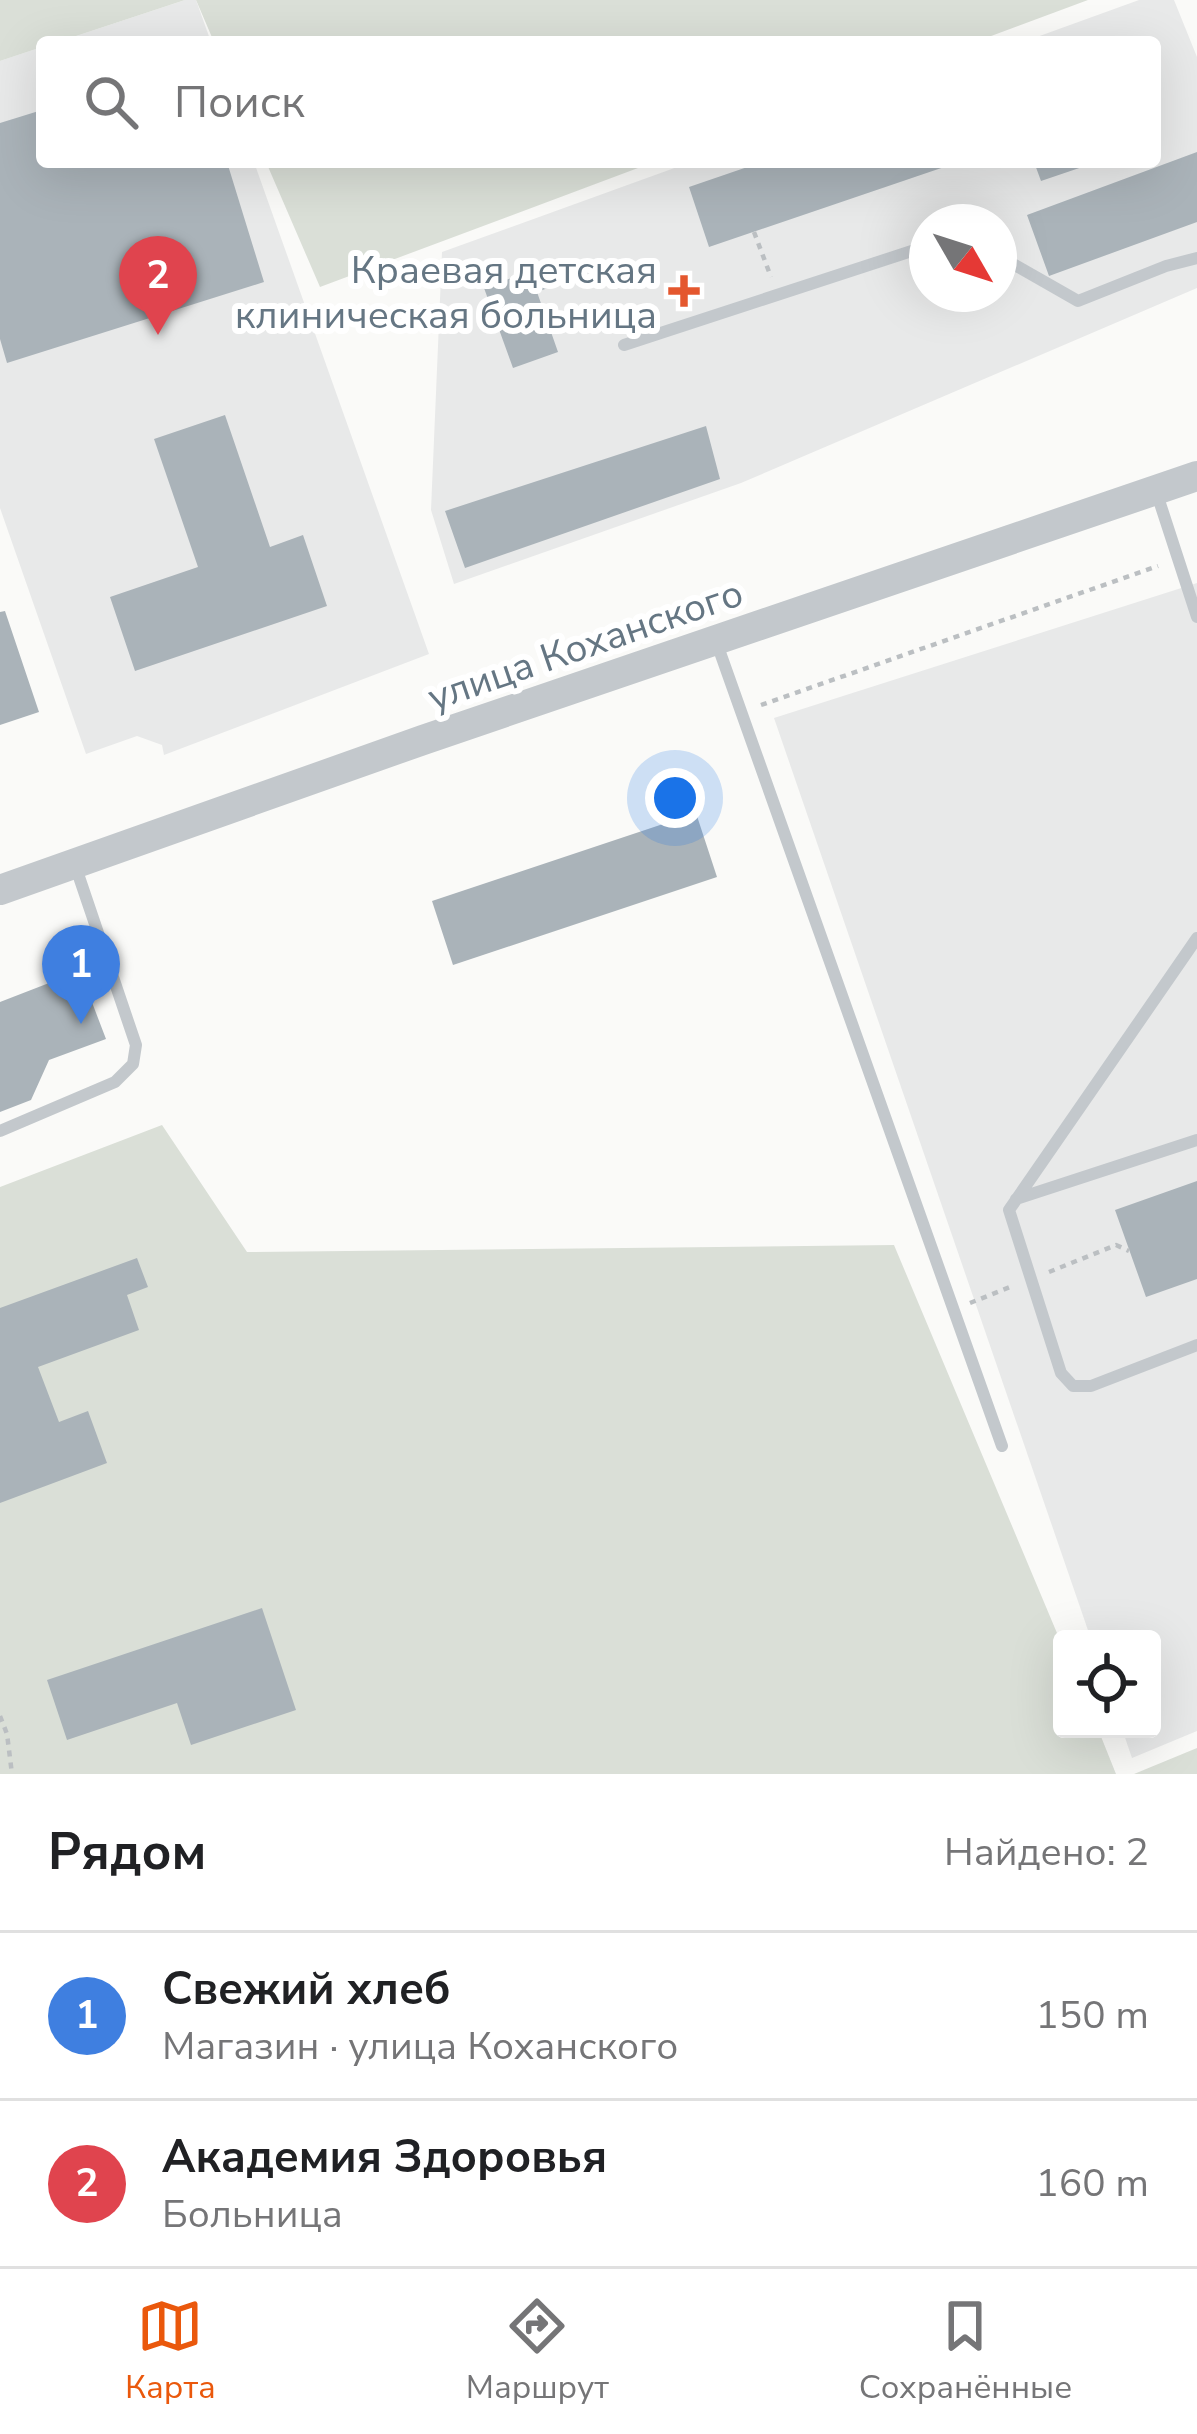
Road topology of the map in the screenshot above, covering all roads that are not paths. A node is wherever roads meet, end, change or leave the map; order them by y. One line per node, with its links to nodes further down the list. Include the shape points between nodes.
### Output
1 (909, 252): 4 (lane)
2 (1197, 258): 3 (lane, via 1078,302)
3 (1017, 266)
4 (624, 345)
5 (1197, 476): 6 (street, улица Коханского)
6 (1155, 490): 7 (lane); 8 (street, улица Коханского)
7 (1197, 617)
8 (716, 640): 9 (street, улица Коханского); 16 (lane)
9 (74, 864): 10 (street, улица Коханского); 12 (lane, via 136,1045 133,1064 115,1082)
10 (0, 890)
11 (1197, 939): 14 (lane)
12 (0, 1131)
13 (1197, 1140): 14 (lane)
14 (1012, 1200): 15 (lane, via 1010,1220 1061,1373 1073,1386)
15 (1197, 1345)
16 (1003, 1446)

